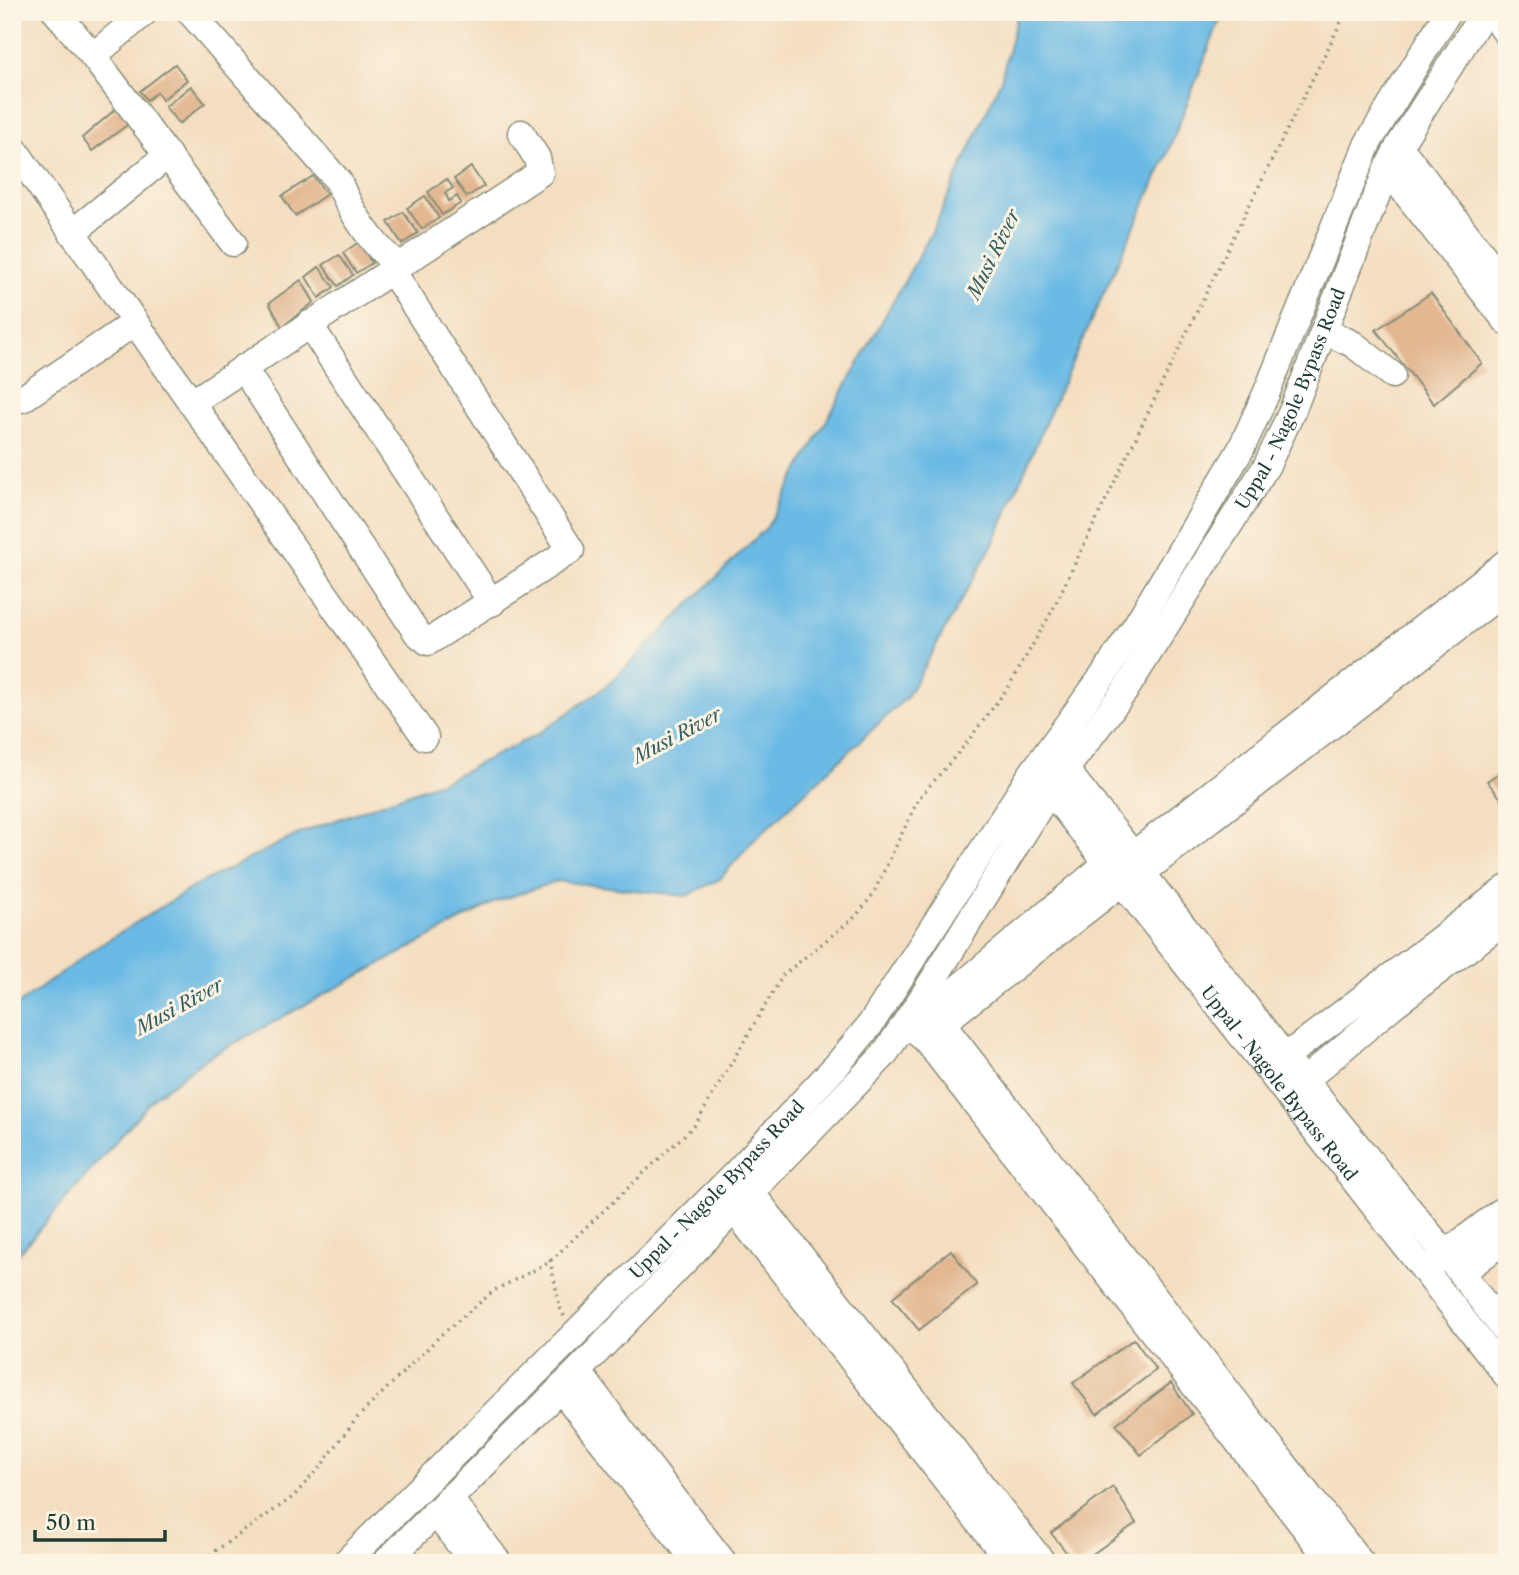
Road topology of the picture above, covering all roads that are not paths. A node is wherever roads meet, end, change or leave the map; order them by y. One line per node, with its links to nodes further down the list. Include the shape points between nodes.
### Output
1 (56, 12): 8 (street)
2 (145, 12): 8 (street)
3 (190, 12): 16 (street, via 339,182 344,196)
4 (1448, 12): 30 (street, Uppal - Nagole Bypass Road, via 1368,143 1241,449)
5 (1484, 12): 11 (street, Uppal - Nagole Bypass Road)
6 (1491, 12): 7 (street)
7 (1507, 34)
8 (93, 56): 12 (street)
9 (521, 133): 16 (street, via 537,158 540,173)
10 (12, 146): 14 (street)
11 (1399, 146): 13 (street, Uppal - Nagole Bypass Road); 17 (street)
12 (168, 155): 14 (street); 15 (street)
13 (1387, 169): 18 (street); 20 (street, Uppal - Nagole Bypass Road)
14 (72, 233): 19 (street)
15 (233, 243)
16 (396, 268): 21 (street); 28 (street, via 571,550)
17 (1507, 287)
18 (1507, 322)
19 (134, 323): 24 (street); 25 (street)
20 (1324, 331): 22 (street, via 1353,344); 30 (street, Uppal - Nagole Bypass Road, via 1267,465 1124,692)
21 (315, 334): 23 (street); 28 (street)
22 (1392, 375)
23 (249, 377): 25 (street); 28 (street, via 417,634 428,642)
24 (22, 399)
25 (191, 403): 29 (street)
26 (1507, 562): 31 (street)
27 (1507, 589): 31 (street)
28 (492, 603)
29 (425, 737)
30 (1049, 770): 31 (street, Uppal - Nagole Bypass Road); 34 (street, Uppal - Nagole Bypass Road); 36 (street, Uppal - Nagole Bypass Road)
31 (1126, 869): 36 (street); 37 (street, Uppal - Nagole Bypass Road); 43 (street, Uppal - Nagole Bypass Road)
32 (1507, 888): 37 (street)
33 (1507, 919): 38 (street, via 1391,1007)
34 (887, 999): 35 (street); 39 (street, Uppal - Nagole Bypass Road)
35 (906, 1023): 36 (street); 39 (street, Uppal - Nagole Bypass Road, via 884,1055)
36 (932, 1026): 56 (street); 57 (street, via 977,1071)
37 (1285, 1057): 38 (street, Uppal - Nagole Bypass Road)
38 (1304, 1081): 42 (street, Uppal - Nagole Bypass Road)
39 (735, 1191): 46 (street, Uppal - Nagole Bypass Road); 48 (street, Uppal - Nagole Bypass Road, via 574,1333); 54 (street); 55 (street)
40 (1507, 1207): 42 (street)
41 (1507, 1238): 42 (street)
42 (1453, 1263): 43 (street); 44 (street, Uppal - Nagole Bypass Road)
43 (1424, 1269): 45 (street, Uppal - Nagole Bypass Road)
44 (1507, 1333)
45 (1507, 1376)
46 (569, 1379): 47 (street, Uppal - Nagole Bypass Road); 52 (street); 53 (street, via 631,1443)
47 (442, 1505): 49 (street, Uppal - Nagole Bypass Road); 50 (street); 51 (street)
48 (345, 1563)
49 (385, 1563)
50 (474, 1563)
51 (499, 1563)
52 (697, 1563)
53 (724, 1563)
54 (1011, 1563)
55 (1043, 1563)
56 (1332, 1563)
57 (1361, 1563)

